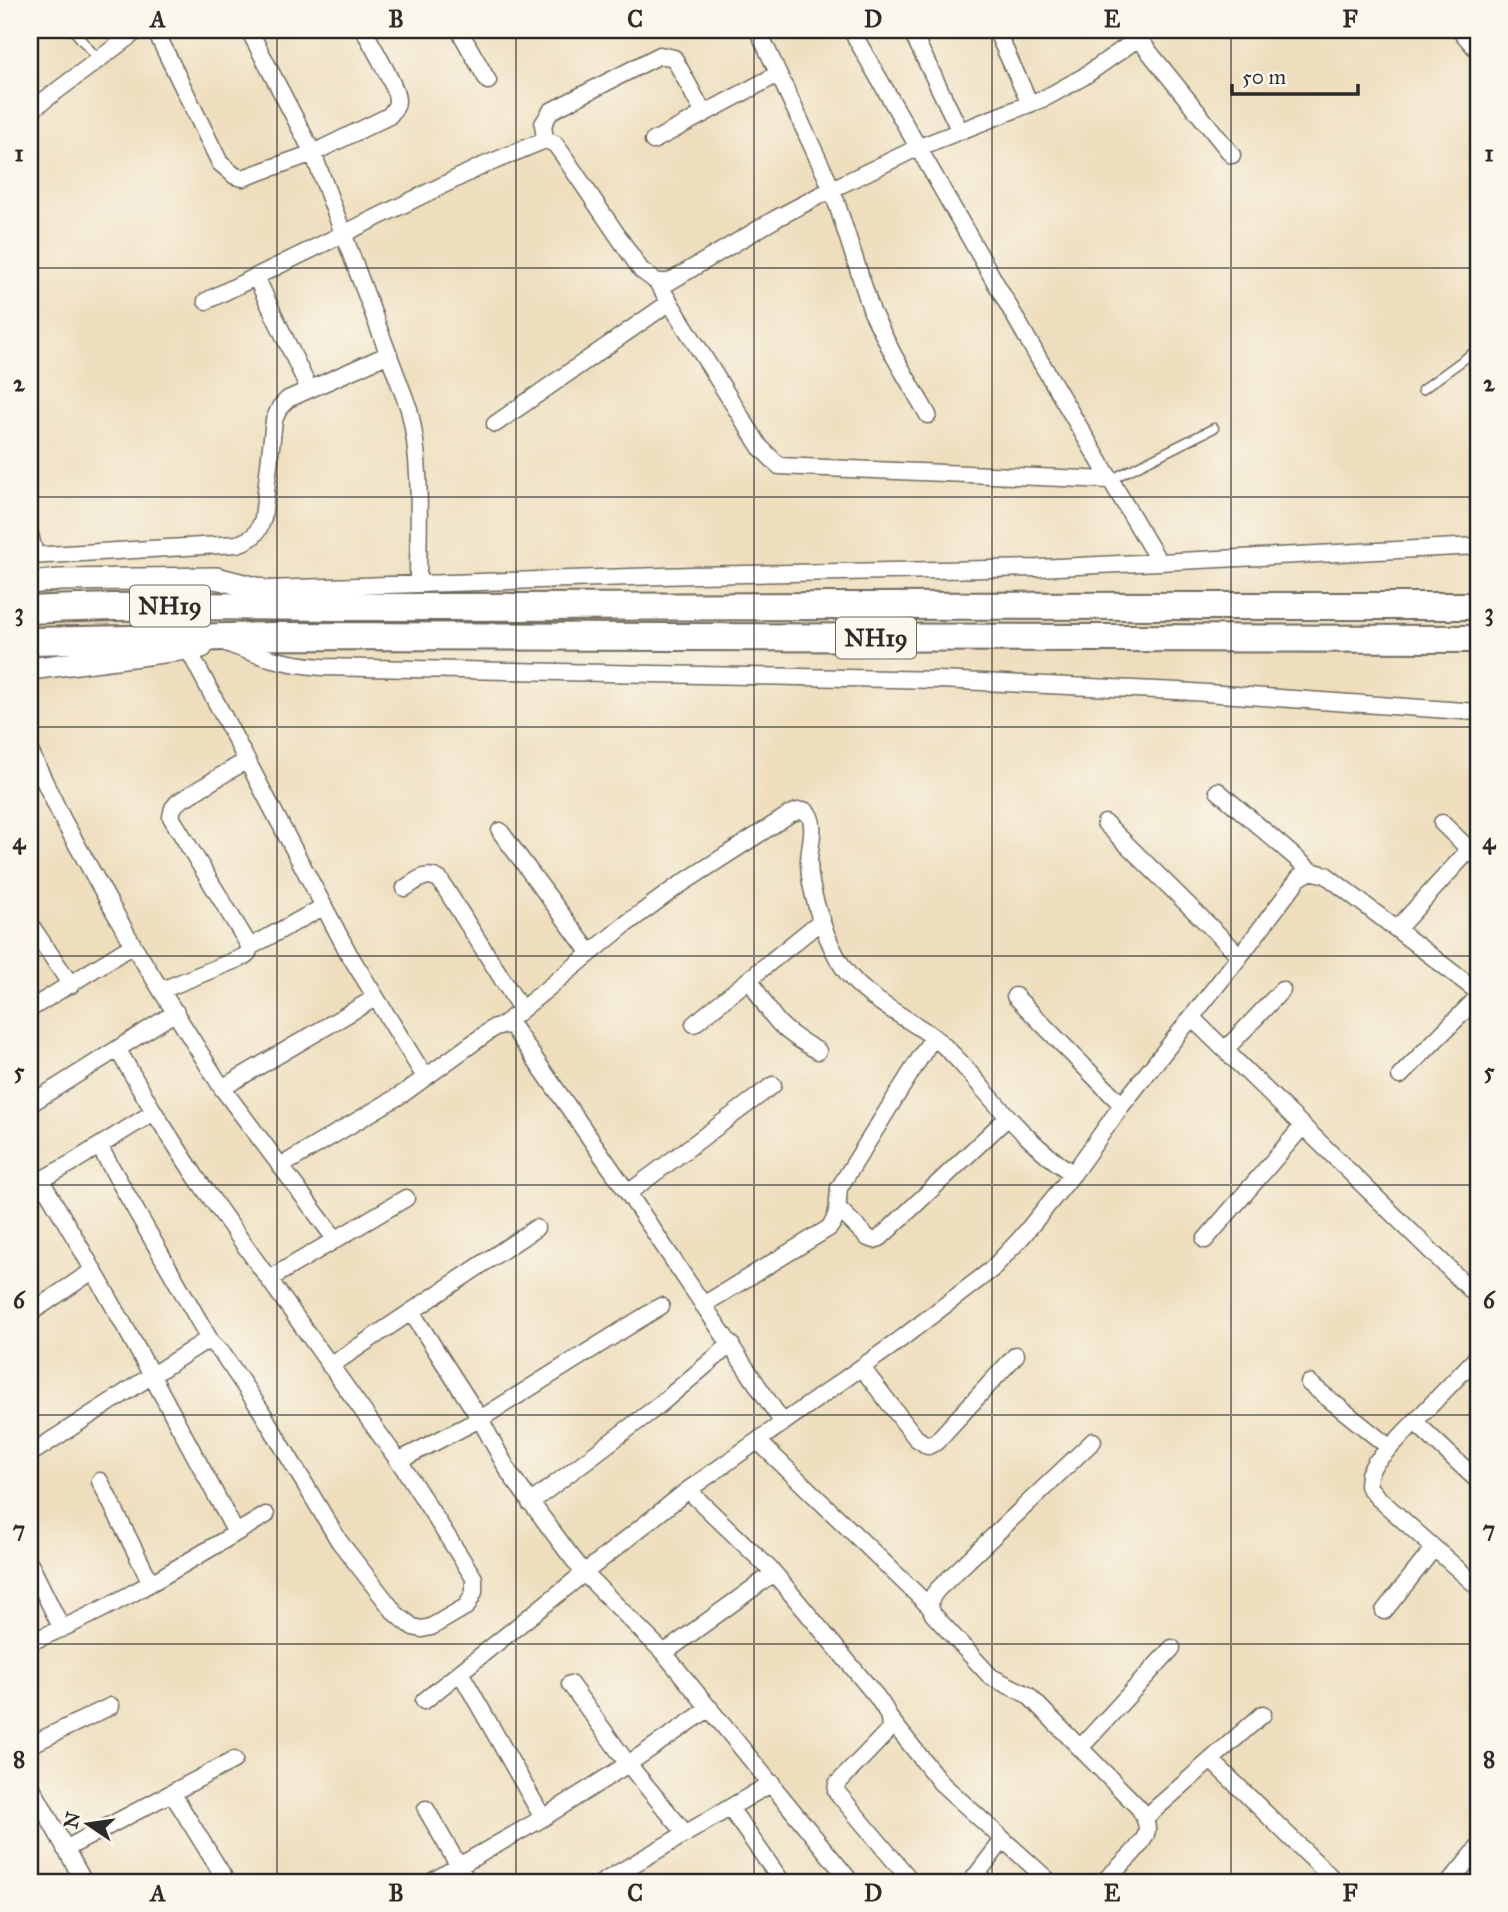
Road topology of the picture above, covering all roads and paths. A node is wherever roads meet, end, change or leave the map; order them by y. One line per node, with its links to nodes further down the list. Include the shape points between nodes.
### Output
1 (73, 30): 14 (lane)
2 (138, 30): 14 (street)
3 (250, 30): 24 (street)
4 (364, 30): 24 (street, via 394,88 395,108 389,116)
5 (460, 30): 16 (street)
6 (758, 30): 15 (street)
7 (911, 30): 20 (street)
8 (996, 30): 17 (street)
9 (1461, 30): 13 (street)
10 (160, 34): 24 (street, via 226,170 243,178)
11 (1144, 34): 17 (street, via 1083,77); 25 (street)
12 (853, 35): 23 (street)
13 (1478, 51)
14 (99, 61): 18 (street)
15 (778, 74): 19 (street); 26 (street)
16 (488, 82)
17 (1030, 104): 20 (street)
18 (30, 111)
19 (704, 114): 21 (street, via 674,58 660,55 551,111 543,124); 22 (street)
20 (960, 131): 23 (street)
21 (545, 141): 27 (street); 29 (street, via 555,144 641,270)
22 (653, 141)
23 (917, 148): 26 (street); 39 (street)
24 (313, 153): 27 (street)
25 (1232, 155)
26 (832, 189): 29 (street, via 669,282); 36 (street, via 872,312)
27 (343, 233): 28 (street); 33 (street)
28 (256, 277): 30 (street); 34 (street)
29 (657, 282): 31 (street)
30 (206, 301)
31 (670, 302): 37 (street); 39 (street, via 760,447 779,466)
32 (1478, 349): 35 (lane)
33 (389, 354): 34 (street); 45 (street, via 409,409 417,449)
34 (309, 389): 42 (street, via 288,399 274,420 263,518 251,539 237,544)
35 (1422, 390)
36 (928, 415)
37 (495, 424)
38 (1214, 428): 39 (lane)
39 (1110, 480): 43 (street)
40 (30, 518): 42 (lane)
41 (1478, 546): 43 (street)
42 (34, 555)
43 (1158, 560): 45 (street, via 1038,568)
44 (30, 583): 46 (main road, via 216,578)
45 (418, 583): 46 (street)
46 (259, 589): 48 (main road)
47 (1478, 606): 48 (highway, NH19)
48 (311, 607): 49 (highway, NH19, via 129,605)
49 (30, 610)
50 (273, 636): 51 (highway, NH19); 52 (highway, NH19); 53 (main road)
51 (1478, 639)
52 (30, 641)
53 (226, 643): 54 (main road); 56 (street, via 290,665 323,667 939,680)
54 (188, 649): 55 (main road); 58 (street)
55 (30, 669)
56 (1478, 712)
57 (30, 751): 70 (street)
58 (247, 760): 66 (street); 71 (street, via 178,802 171,817)
59 (1218, 791): 64 (street)
60 (1105, 823): 73 (street)
61 (1442, 823): 63 (street)
62 (500, 831): 72 (street)
63 (1474, 853): 69 (street)
64 (1311, 871): 69 (street, via 1326,874); 73 (street, via 1299,878)
65 (405, 888): 82 (street, via 426,875 440,880)
66 (323, 907): 71 (street); 80 (street)
67 (822, 920): 72 (street, via 809,869 811,815 798,811 674,888); 74 (street); 87 (street, via 838,960 860,987)
68 (30, 924): 75 (street)
69 (1397, 929): 78 (street)
70 (133, 945): 75 (street); 76 (street)
71 (250, 947): 76 (street, via 243,957)
72 (590, 953): 82 (street)
73 (1240, 956): 84 (street)
74 (750, 979): 85 (street); 90 (street, via 782,1029)
75 (71, 985): 81 (street)
76 (162, 990): 83 (street)
77 (1282, 990): 89 (street)
78 (1478, 995): 91 (street)
79 (1015, 996): 96 (street)
80 (375, 998): 92 (street); 94 (street)
81 (30, 1009)
82 (521, 1009): 86 (street)
83 (176, 1012): 88 (street); 94 (street)
84 (1192, 1018): 89 (street); 96 (street)
85 (694, 1024)
86 (503, 1025): 92 (street); 104 (street, via 517,1031)
87 (933, 1037): 98 (street); 106 (street, via 843,1180)
88 (117, 1050): 95 (street); 97 (street)
89 (1225, 1050): 99 (street)
90 (818, 1051)
91 (1400, 1076)
92 (425, 1077): 101 (street)
93 (773, 1085): 104 (street)
94 (222, 1088): 101 (street)
95 (30, 1104)
96 (1122, 1105): 102 (street)
97 (153, 1112): 100 (street); 111 (street)
98 (1008, 1117): 102 (street, via 1048,1158); 106 (street, via 880,1238 868,1238)
99 (1303, 1126): 109 (street); 112 (street)
100 (99, 1146): 103 (street); 117 (street)
101 (281, 1166): 108 (street)
102 (1073, 1174): 122 (street, via 991,1270)
103 (35, 1183): 110 (street)
104 (628, 1193): 113 (street)
105 (406, 1198): 108 (street)
106 (839, 1209): 113 (street, via 830,1228)
107 (536, 1228): 116 (street)
108 (336, 1240): 111 (street)
109 (1205, 1240)
110 (94, 1270): 115 (street); 123 (street)
111 (269, 1279): 121 (street)
112 (1478, 1297)
113 (702, 1305): 118 (street)
114 (661, 1306): 125 (street)
115 (30, 1313)
116 (412, 1313): 121 (street); 125 (street)
117 (211, 1342): 123 (street); 132 (street, via 260,1409 349,1555 405,1623 431,1627 467,1606 474,1578)
118 (731, 1344): 127 (street); 136 (street)
119 (1016, 1356): 122 (street, via 928,1446 916,1438)
120 (1478, 1356): 126 (street)
121 (330, 1366): 132 (street)
122 (862, 1368): 127 (street)
123 (153, 1374): 131 (street); 138 (street)
124 (1309, 1383): 130 (street)
125 (480, 1419): 132 (street); 136 (street)
126 (1415, 1422): 130 (street); 133 (street)
127 (783, 1423): 128 (street)
128 (758, 1440): 135 (street); 145 (street)
129 (1093, 1441): 145 (street, via 937,1590)
130 (1390, 1448): 139 (street, via 1375,1463 1368,1486)
131 (30, 1454)
132 (398, 1461)
133 (1477, 1477)
134 (100, 1481): 143 (street)
135 (688, 1490): 141 (street); 142 (street)
136 (530, 1503): 141 (street)
137 (266, 1515): 138 (street)
138 (236, 1533): 143 (street)
139 (1434, 1548): 144 (street); 146 (street)
140 (30, 1564): 147 (street)
141 (584, 1573): 150 (street); 151 (street)
142 (775, 1573): 150 (street); 157 (street)
143 (151, 1583): 147 (street)
144 (1478, 1587)
145 (929, 1606): 159 (street, via 985,1671 1028,1695)
146 (1384, 1611)
147 (62, 1629): 148 (street)
148 (30, 1642)
149 (1172, 1648): 159 (street)
150 (664, 1653): 155 (street)
151 (460, 1672): 153 (street); 168 (street)
152 (570, 1684): 162 (street)
153 (424, 1701)
154 (111, 1706): 158 (street)
155 (710, 1708): 162 (street); 163 (street)
156 (1262, 1714): 161 (street)
157 (891, 1720): 171 (street, via 942,1783); 182 (street, via 883,1739 837,1784 836,1791)
158 (30, 1745)
159 (1080, 1748): 169 (street)
160 (234, 1760): 165 (street)
161 (1211, 1760): 169 (street); 186 (street)
162 (628, 1764): 168 (street); 170 (street)
163 (772, 1783): 166 (street); 181 (street)
164 (30, 1784): 173 (street)
165 (172, 1793): 173 (street); 176 (street)
166 (730, 1808): 170 (street); 180 (street)
167 (426, 1809): 174 (street)
168 (543, 1818): 174 (street)
169 (1145, 1818): 185 (street, via 1143,1842)
170 (686, 1834): 179 (street)
171 (1003, 1840): 183 (street); 184 (street)
172 (1478, 1848): 187 (street)
173 (65, 1849): 175 (street)
174 (458, 1865): 177 (street); 178 (street)
175 (84, 1882)
176 (227, 1882)
177 (430, 1882)
178 (468, 1882)
179 (603, 1882)
180 (782, 1882)
181 (851, 1882)
182 (912, 1882)
183 (971, 1882)
184 (1050, 1882)
185 (1103, 1882)
186 (1336, 1882)
187 (1450, 1882)

